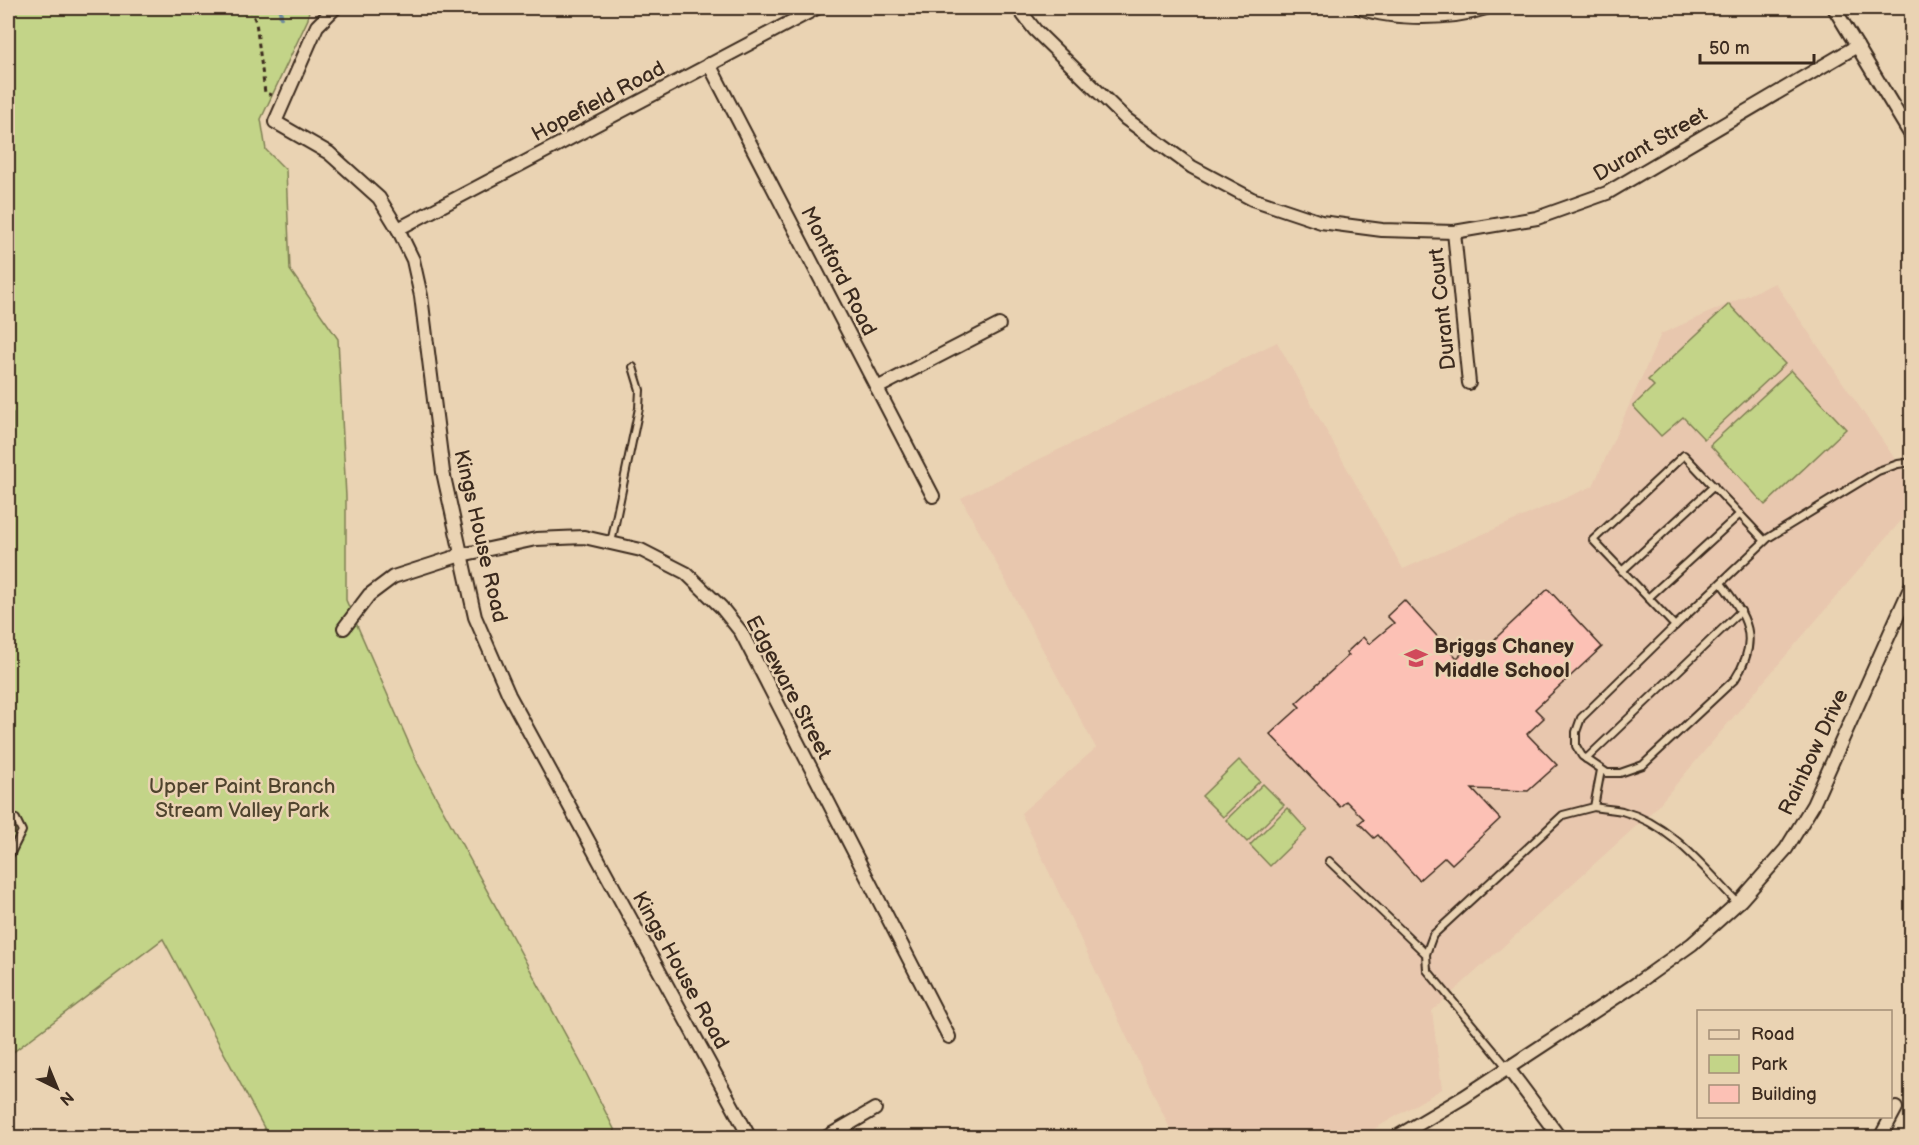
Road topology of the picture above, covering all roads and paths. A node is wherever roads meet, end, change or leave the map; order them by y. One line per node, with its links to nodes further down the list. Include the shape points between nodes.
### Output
1 (250, 8): 10 (path, via 256,22 265,93)
2 (335, 8): 10 (street, via 317,26)
3 (817, 8): 9 (street, Hopefield Road)
4 (1018, 8): 13 (street, Durant Street, via 1035,30 1126,119 1192,167 1252,199 1321,222 1382,230)
5 (1360, 8): 6 (street, via 1401,16 1449,15)
6 (1486, 8)
7 (1834, 8): 8 (street)
8 (1857, 46): 11 (street); 13 (street, Durant Street, via 1607,193 1537,218)
9 (709, 64): 12 (street, Hopefield Road); 17 (street, Montford Road)
10 (285, 99): 12 (street, Kings House Road, via 275,122 329,153 357,176 379,198)
11 (1911, 137)
12 (398, 229): 24 (street, Kings House Road, via 412,260 421,296 443,472)
13 (1454, 232): 16 (street, Durant Court)
14 (999, 325): 17 (street)
15 (633, 367): 23 (lane, via 640,390 639,408)
16 (1469, 383)
17 (877, 388): 20 (street, Montford Road)
18 (1911, 462): 22 (lane, via 1878,471)
19 (1714, 486): 21 (lane); 25 (lane); 25 (lane, via 1684,456 1593,540)
20 (933, 496)
21 (1740, 514): 22 (lane); 28 (lane)
22 (1765, 541): 26 (lane)
23 (611, 543): 24 (street, Edgeware Street, via 584,537 536,539); 40 (street, Edgeware Street, via 642,550 686,573 741,632)
24 (461, 555): 31 (street, Edgeware Street, via 393,577 369,595); 46 (street, Kings House Road, via 475,617 509,695)
25 (1622, 571): 28 (lane)
26 (1721, 583): 29 (lane); 30 (lane)
27 (1911, 585): 38 (street, Rainbow Drive, via 1814,805 1786,849)
28 (1648, 598): 30 (lane)
29 (1741, 611): 32 (lane); 33 (lane, via 1749,633 1748,648 1735,679 1643,765 1620,773)
30 (1675, 626): 32 (lane, via 1581,718 1576,746)
31 (344, 628)
32 (1586, 759): 33 (lane)
33 (1601, 770): 34 (lane)
34 (1594, 807): 38 (lane, via 1623,811 1651,823 1678,842); 39 (lane, via 1563,815 1433,935)
35 (16, 819): 36 (lane, via 22,831)
36 (8, 856)
37 (1329, 861): 39 (lane)
38 (1738, 903): 41 (street, Rainbow Drive, via 1692,944 1636,984)
39 (1426, 954): 41 (lane, via 1428,970)
40 (949, 1037)
41 (1507, 1067): 48 (street, Rainbow Drive, via 1457,1102); 49 (street)
42 (1896, 1108): 44 (street)
43 (875, 1109): 47 (street)
44 (1892, 1115)
45 (1890, 1118): 50 (street)
46 (750, 1137)
47 (825, 1137)
48 (1395, 1137)
49 (1560, 1137)
50 (1880, 1137)

